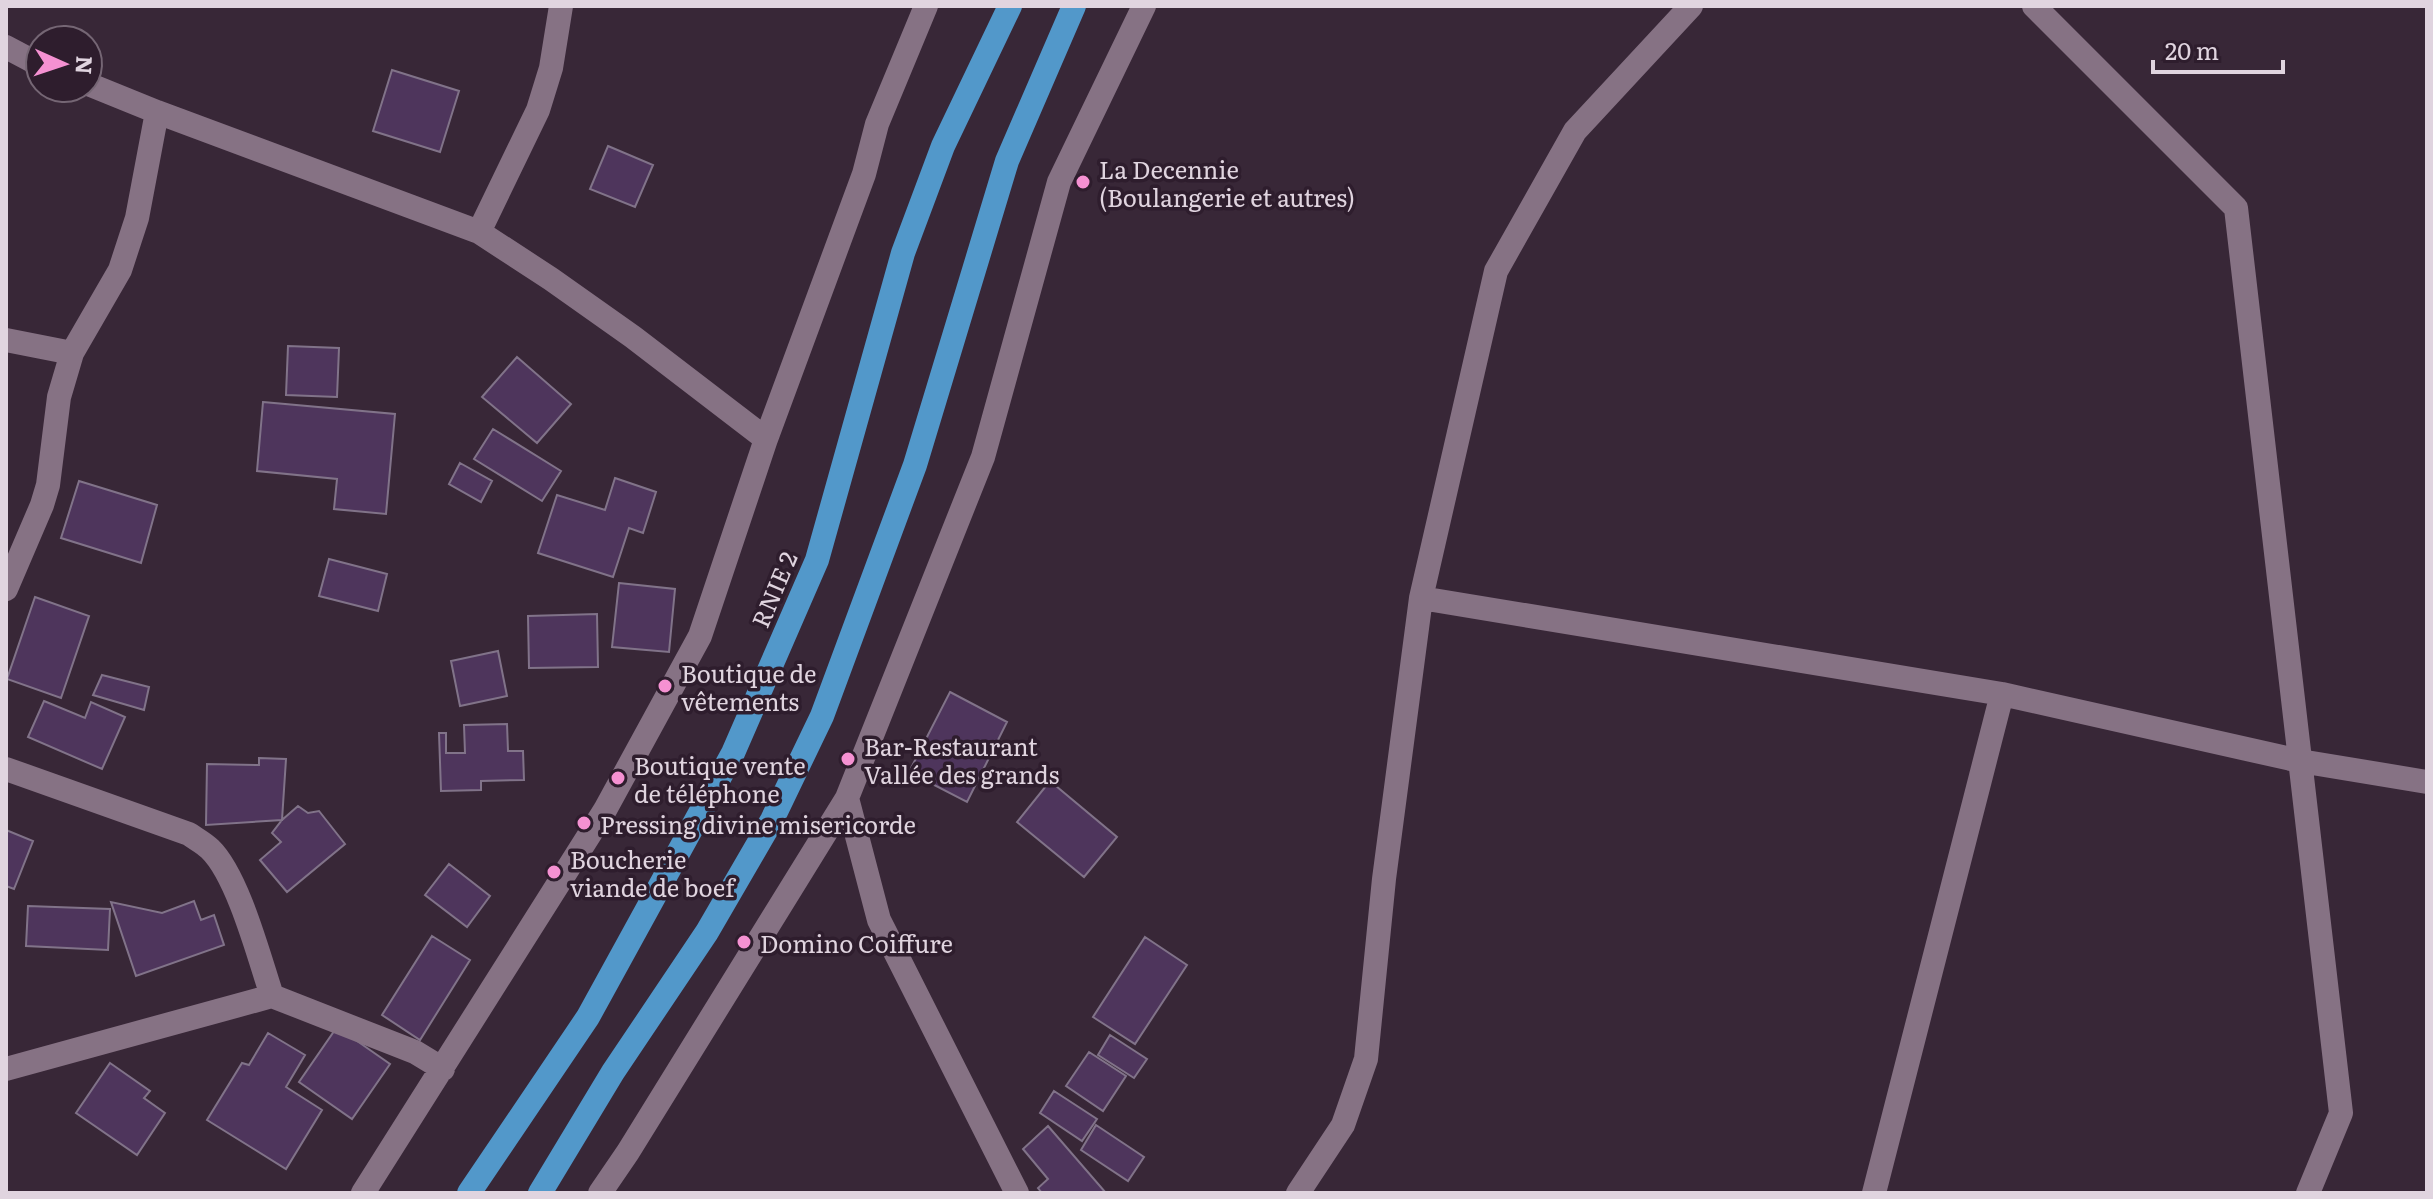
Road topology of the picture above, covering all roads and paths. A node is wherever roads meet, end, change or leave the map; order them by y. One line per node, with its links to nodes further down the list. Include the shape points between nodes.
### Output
1 (561, 6): 12 (street, via 538,110)
2 (926, 6): 15 (street, via 877,124 864,174)
3 (1010, 6): 27 (highway, RNIE 2 / RNIE 2, via 943,146 903,253 817,560 733,753 588,1017)
4 (1074, 6): 28 (highway, via 1007,161 915,465 822,716 772,820 707,932)
5 (1144, 6): 22 (street, via 1059,182 983,457)
6 (1691, 6): 17 (street, via 1575,131 1496,271)
7 (2034, 6): 19 (street, via 2236,208)
8 (6, 47): 9 (street)
9 (24, 57)
10 (104, 90): 11 (street)
11 (157, 112): 12 (street); 14 (street, via 137,218 120,270)
12 (479, 232): 15 (street, via 633,337)
13 (6, 340): 14 (street)
14 (72, 353): 16 (street, via 59,397 48,485)
15 (766, 439): 25 (street, via 700,636 605,810)
16 (6, 589)
17 (1421, 598): 18 (street); 31 (street, via 1366,1059 1343,1125)
18 (2002, 694): 19 (street); 32 (street)
19 (2300, 761): 21 (street); 33 (street, via 2341,1113)
20 (6, 769): 23 (street, via 189,834 211,850 243,909)
21 (2427, 782)
22 (847, 798): 29 (street); 30 (street, via 879,920)
23 (272, 996): 24 (street); 25 (street, via 415,1052)
24 (6, 1069)
25 (443, 1069): 26 (street)
26 (363, 1193)
27 (469, 1193)
28 (540, 1193)
29 (600, 1193)
30 (1017, 1193)
31 (1298, 1193)
32 (1874, 1193)
33 (2308, 1193)

